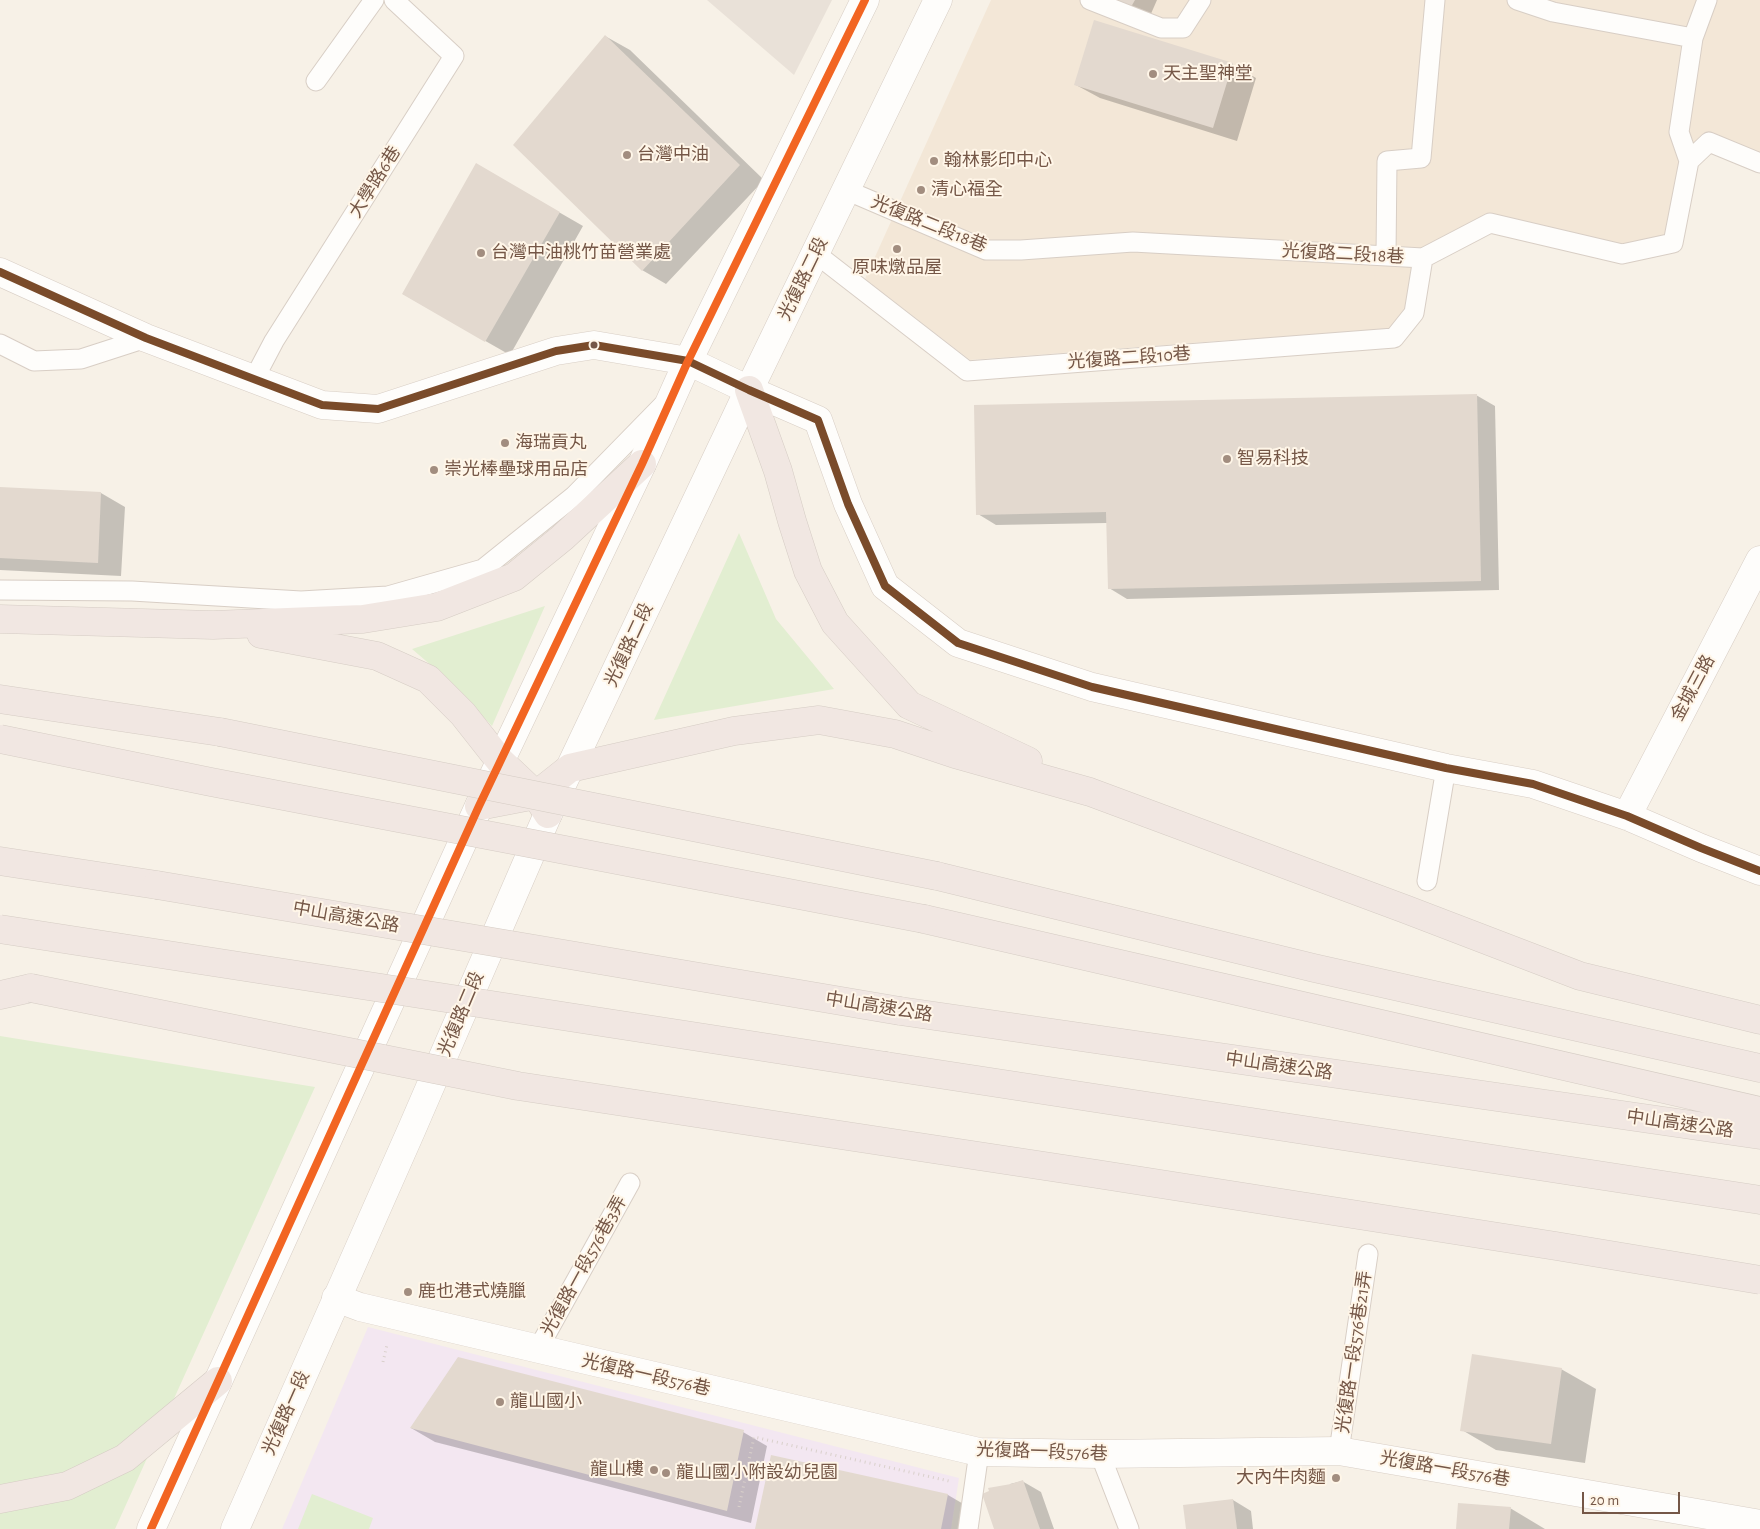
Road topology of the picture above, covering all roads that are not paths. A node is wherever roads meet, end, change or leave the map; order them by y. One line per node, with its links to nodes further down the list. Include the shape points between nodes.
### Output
1 (374, 0): 11 (lane)
2 (394, 0): 22 (lane, 大學路6巷, via 454,56 274,341)
3 (866, 0): 21 (street)
4 (938, 0): 14 (street, 光復路二段)
5 (1090, 0): 6 (lane, via 1161,28 1183,28)
6 (1201, 0)
7 (1435, 0): 16 (lane, via 1421,158 1387,161)
8 (1517, 0): 10 (lane, via 1553,12)
9 (1708, 0): 10 (lane)
10 (1693, 38): 12 (lane, via 1679,132)
11 (316, 81)
12 (1689, 161): 13 (lane, via 1709,142); 17 (lane, 光復路二段18巷, via 1673,243 1622,254 1490,223)
13 (1760, 163)
14 (846, 190): 15 (street, 光復路二段); 16 (lane, 光復路二段18巷, via 986,250 1133,242)
15 (815, 253): 17 (lane, 光復路二段10巷, via 967,371 1394,338 1414,313); 23 (street, 光復路二段)
16 (1386, 256): 17 (lane, 光復路二段18巷)
17 (1423, 258)
18 (0, 272): 19 (street)
19 (146, 338): 20 (lane, via 81,359 34,361); 22 (street)
20 (0, 344)
21 (688, 361): 22 (street, via 594,345 556,351 378,409 322,405); 23 (street); 24 (street)
22 (254, 379)
23 (749, 390): 33 (street, 光復路二段); 34 (street, via 818,420 848,504 885,586 958,643 1092,687); 35 (highway, via 808,570 836,623 909,705)
24 (673, 394): 25 (street); 27 (lane, via 574,496 483,569 388,596 301,601 132,591)
25 (642, 464): 29 (highway, via 562,538 514,577 437,607 363,619); 32 (street)
26 (1760, 560): 38 (street, 金城三路)
27 (0, 590)
28 (0, 620): 29 (highway)
29 (213, 625): 32 (highway, via 376,656 428,680 463,714)
30 (0, 699): 47 (highway, bridge, via 220,732 937,876 1324,970)
31 (0, 739): 48 (highway, bridge, via 924,919)
32 (500, 761): 36 (highway); 37 (street)
33 (570, 768): 35 (highway, via 734,731 819,720 896,734); 36 (street, 光復路二段)
34 (1446, 768): 38 (street, via 1533,784); 41 (lane)
35 (1090, 792): 46 (highway, via 1580,976)
36 (542, 805): 37 (highway); 54 (street, 光復路二段, via 411,1131)
37 (479, 806): 56 (street)
38 (1626, 816): 40 (street)
39 (0, 861): 49 (highway, 中山高速公路, bridge, via 900,1011)
40 (1760, 871)
41 (1427, 881)
42 (0, 929): 51 (highway, bridge)
43 (0, 983): 44 (highway)
44 (32, 988): 45 (highway); 53 (highway, bridge, via 518,1086 1107,1175)
45 (0, 995)
46 (1760, 1020)
47 (1760, 1068)
48 (1760, 1111)
49 (1760, 1135)
50 (630, 1183): 55 (lane, 光復路一段576巷3弄)
51 (1760, 1200)
52 (1368, 1254): 57 (lane, 光復路一段576巷21弄)
53 (1760, 1280)
54 (336, 1298): 55 (street, 光復路一段576巷, via 360,1307); 63 (street, 光復路一段)
55 (538, 1349): 58 (street, 光復路一段576巷)
56 (218, 1381): 60 (highway, via 125,1458 67,1486); 62 (street)
57 (1339, 1451): 59 (street, 光復路一段576巷); 61 (street, 光復路一段576巷)
58 (979, 1452): 59 (street, 光復路一段576巷); 64 (lane)
59 (1100, 1454): 65 (lane)
60 (0, 1498)
61 (1760, 1524)
62 (151, 1529)
63 (236, 1529)
64 (968, 1529)
65 (1129, 1529)

